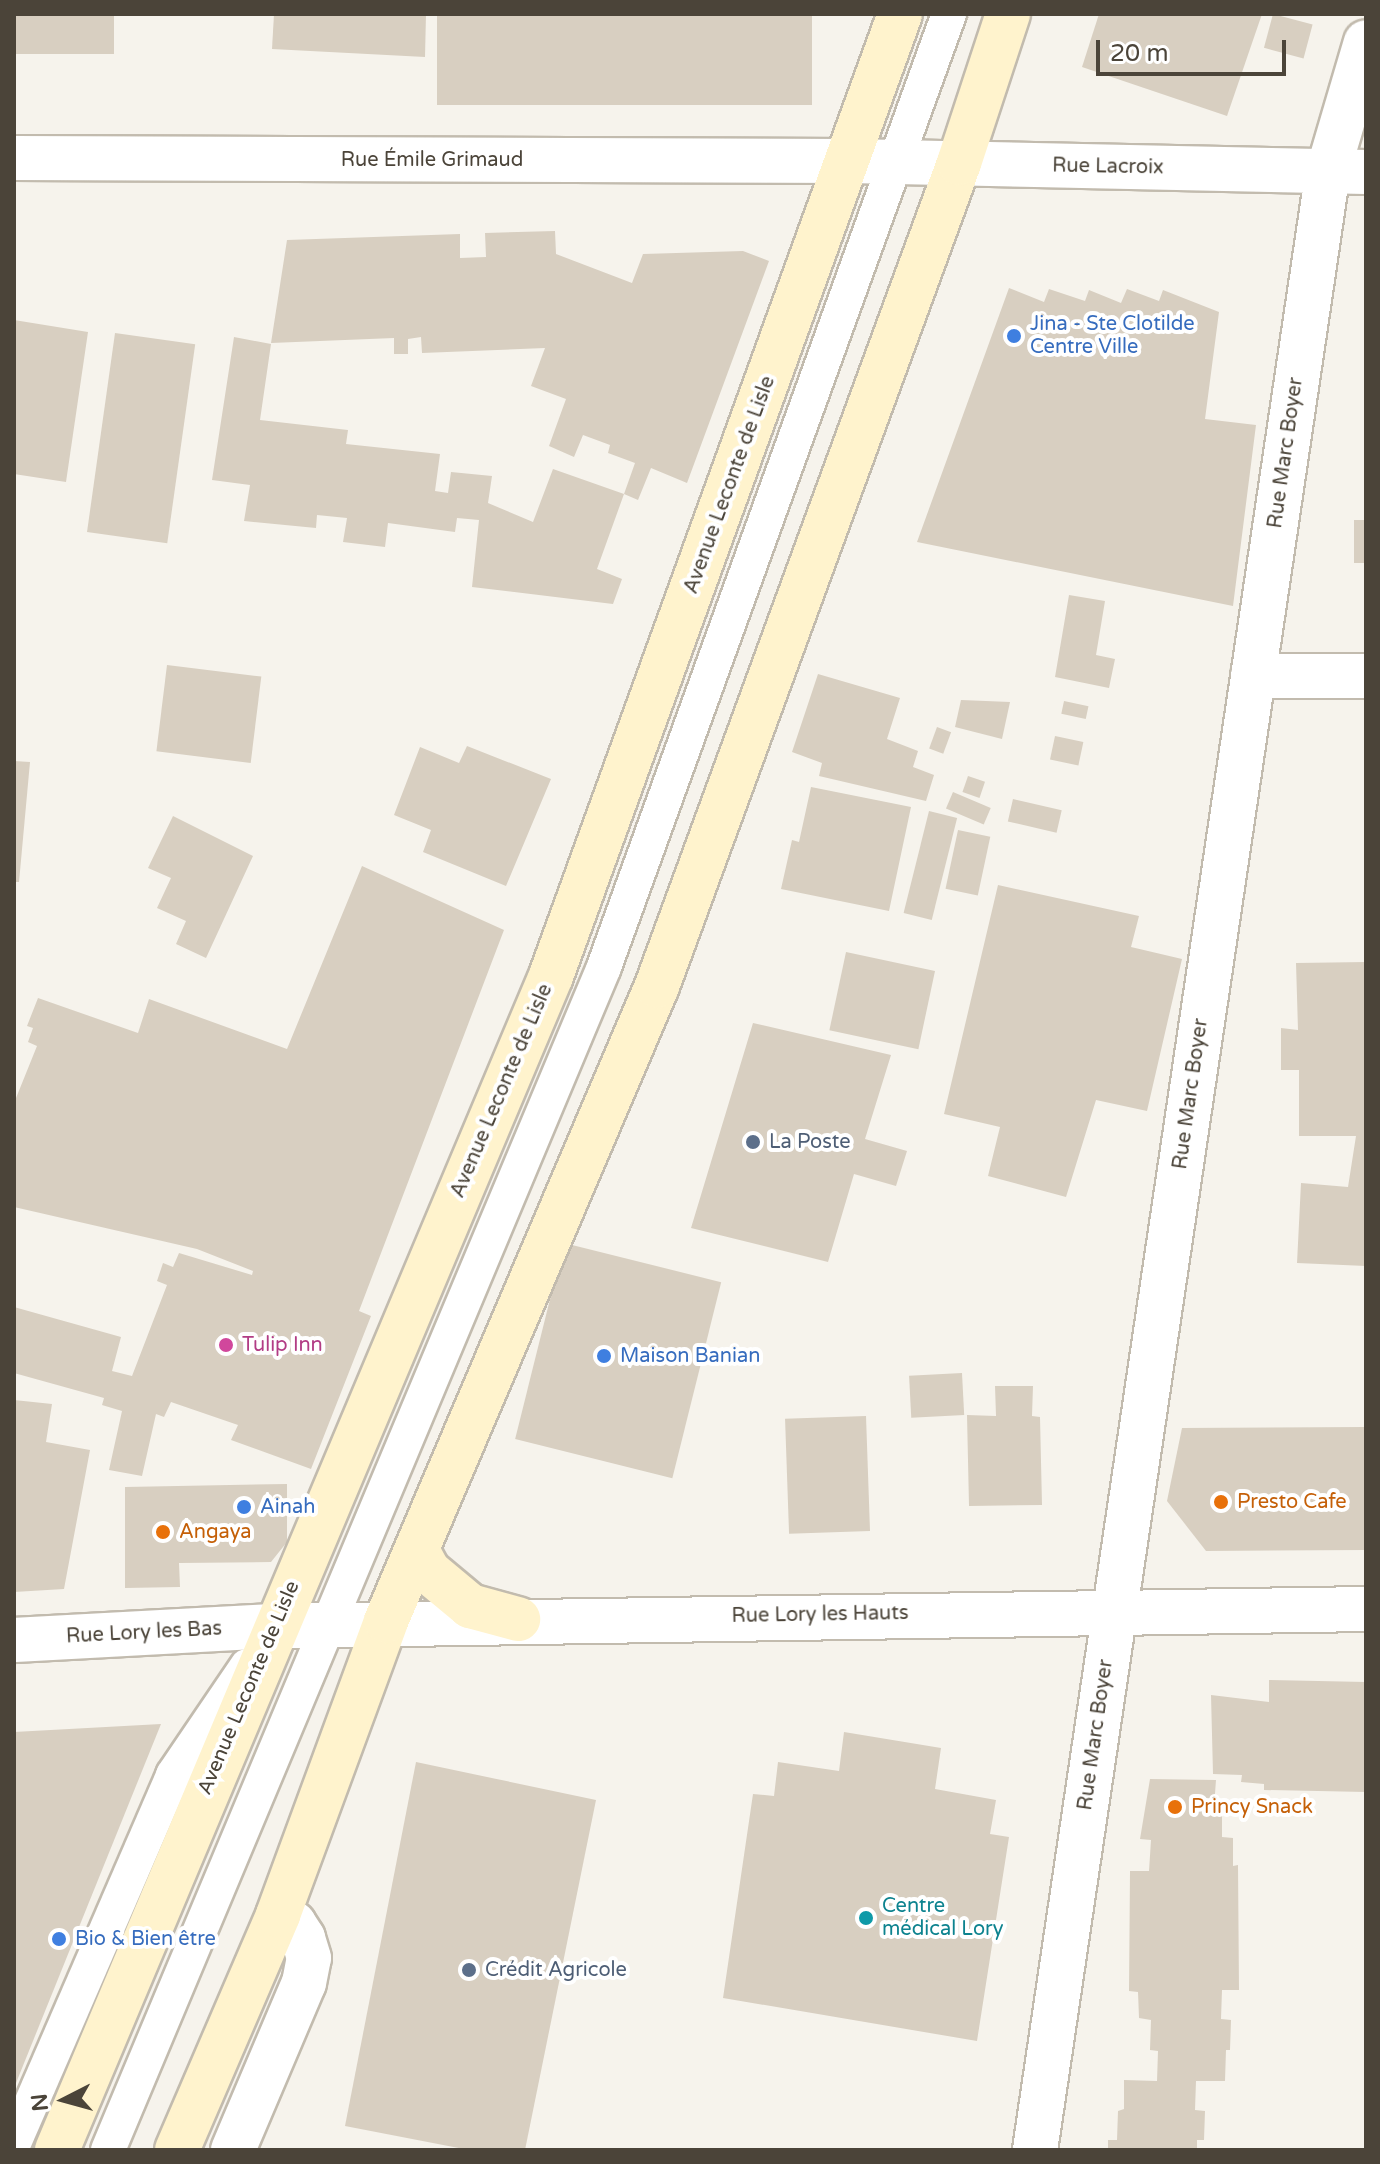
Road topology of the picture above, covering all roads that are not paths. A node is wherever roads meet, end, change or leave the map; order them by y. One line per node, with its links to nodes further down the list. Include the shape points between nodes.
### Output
1 (900, 14): 6 (main road, Avenue Leconte de Lisle)
2 (949, 14): 8 (lane)
3 (1008, 14): 7 (main road)
4 (1366, 42): 9 (street, Rue Marc Boyer)
5 (14, 158): 6 (street, Rue Émile Grimaud)
6 (849, 161): 8 (street, Rue Lacroix); 18 (main road, Avenue Leconte de Lisle, via 551,976)
7 (959, 163): 8 (street, Rue Lacroix); 9 (street, Rue Lacroix); 12 (main road, via 657,986)
8 (898, 164): 17 (lane, via 604,967)
9 (1347, 172): 10 (street, Rue Marc Boyer)
10 (1253, 676): 11 (street); 14 (street, Rue Marc Boyer)
11 (1366, 676)
12 (417, 1550): 15 (main road, via 428,1571 470,1606); 16 (main road)
13 (1366, 1609): 14 (street, Rue Lory les Hauts)
14 (1114, 1611): 15 (street, Rue Lory les Hauts); 26 (street, Rue Marc Boyer)
15 (518, 1619): 16 (street, Rue Lory les Hauts)
16 (386, 1621): 17 (street, Rue Lory les Hauts); 20 (main road)
17 (327, 1623): 18 (street, Rue Lory les Hauts); 23 (lane)
18 (274, 1626): 19 (street, Rue Lory les Bas); 21 (lane, via 173,1775); 22 (main road, Avenue Leconte de Lisle)
19 (14, 1640)
20 (278, 1915): 24 (main road); 25 (street, via 294,1924 309,1958 304,1983)
21 (14, 2143)
22 (57, 2150)
23 (108, 2150)
24 (177, 2150)
25 (233, 2150)
26 (1035, 2150)

